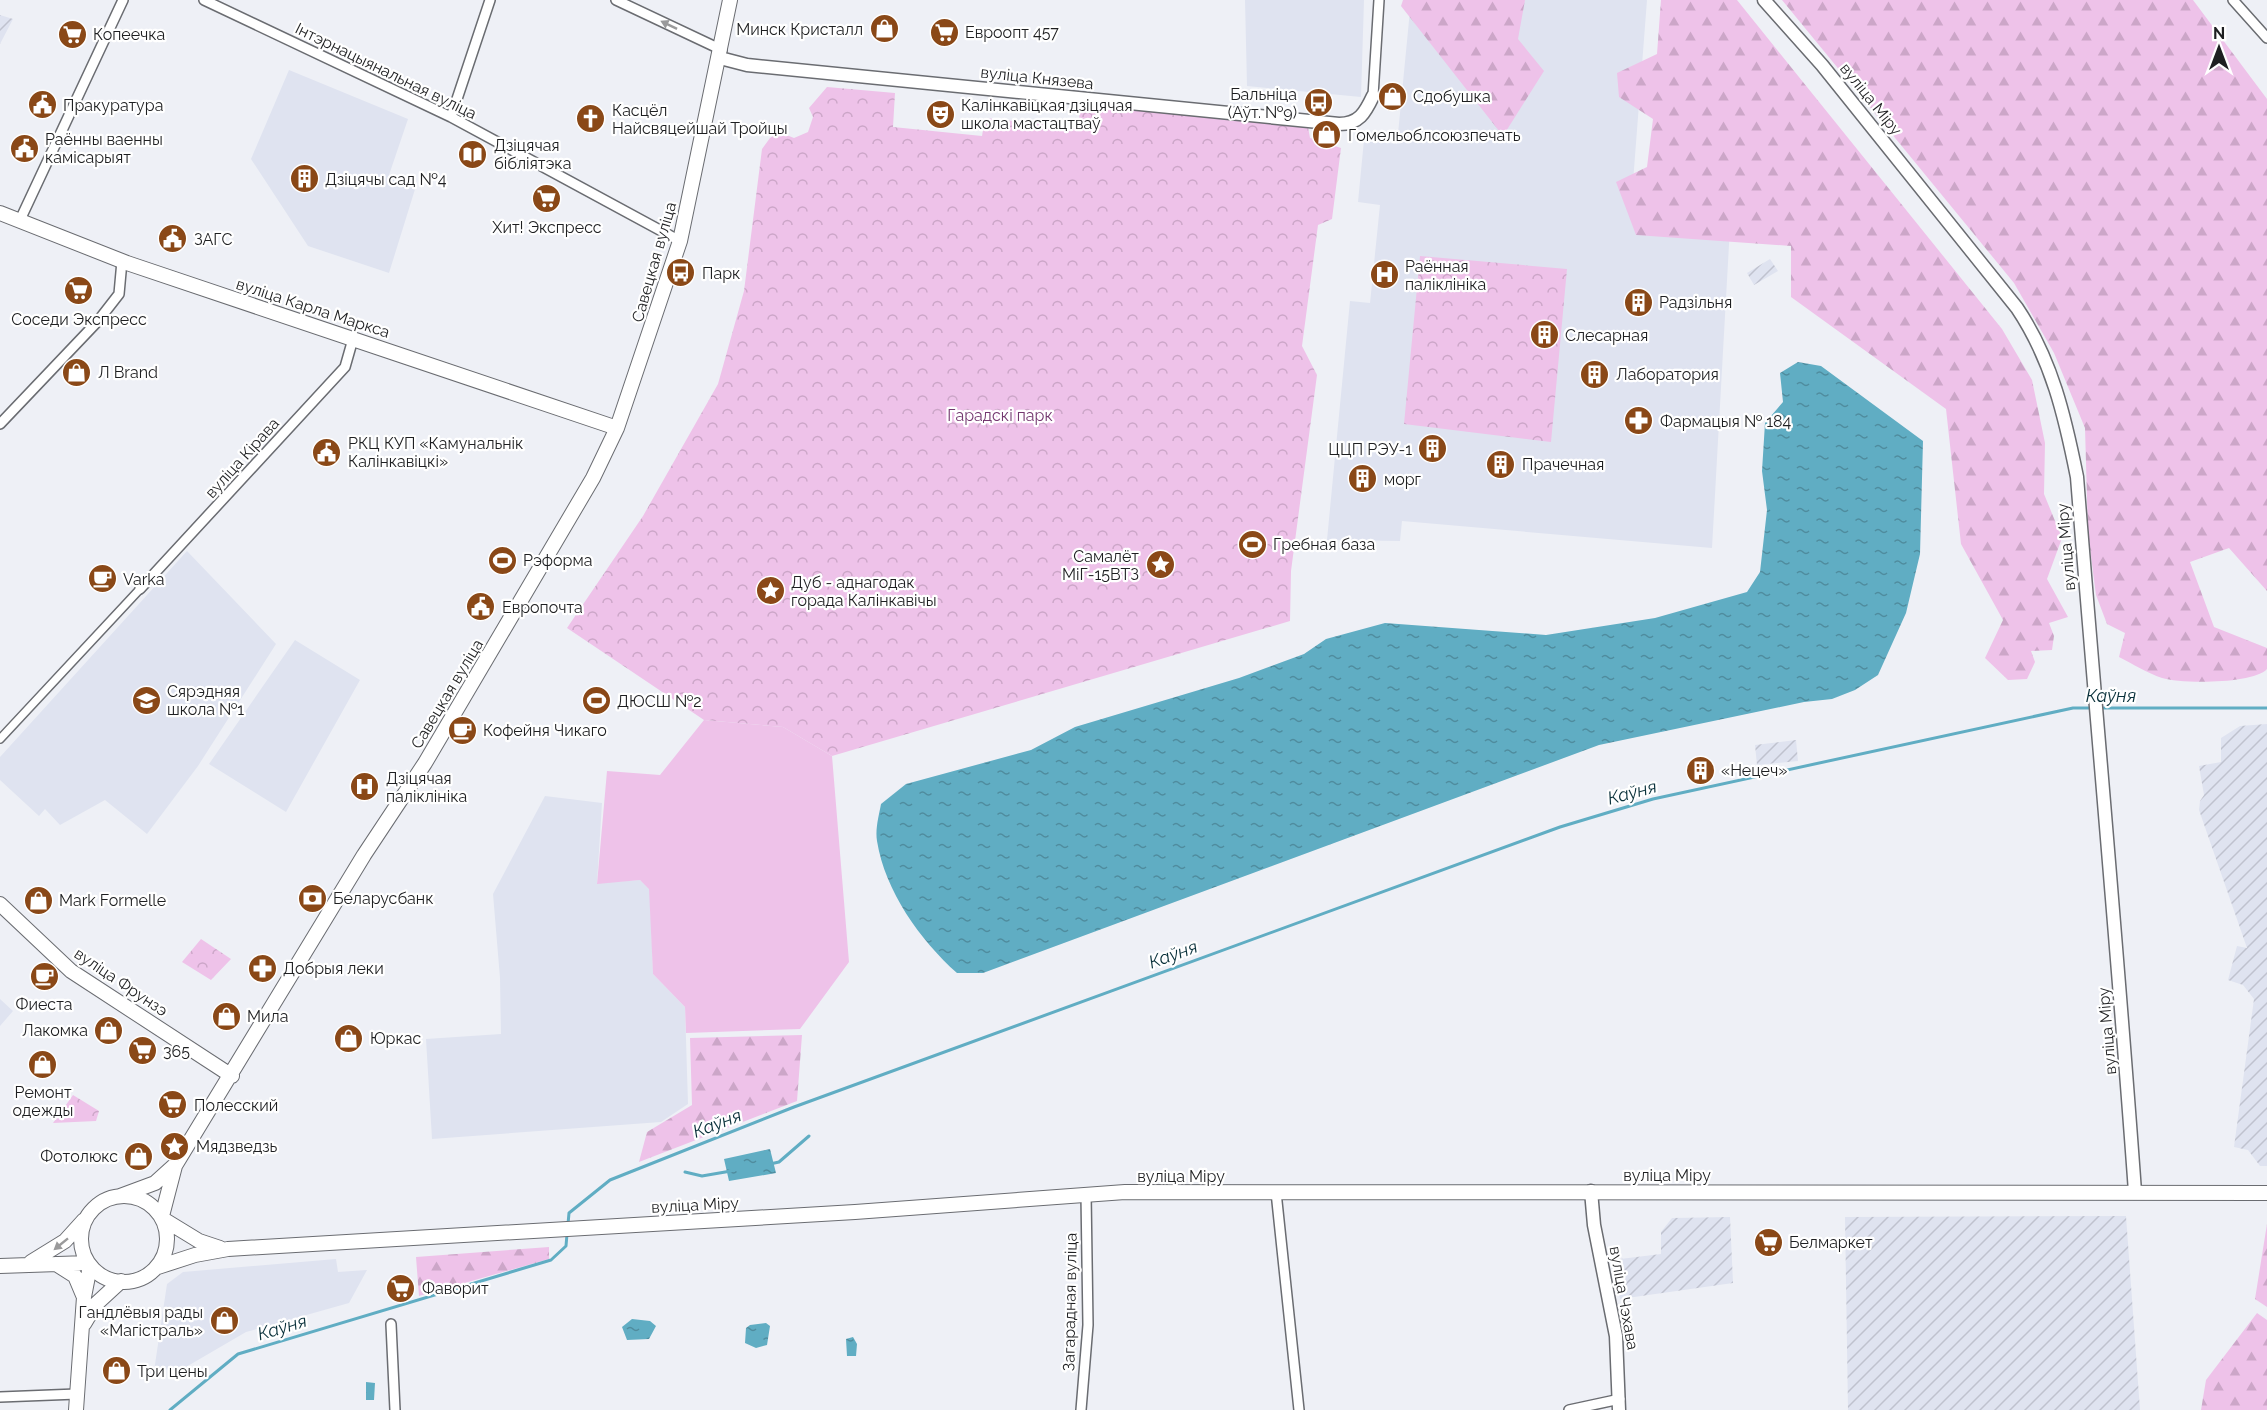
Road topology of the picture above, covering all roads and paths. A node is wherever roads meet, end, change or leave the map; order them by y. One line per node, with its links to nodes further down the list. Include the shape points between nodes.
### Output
1 (123, 0): 14 (street)
2 (204, 0): 12 (street, Інтэрнацыянальная вуліца)
3 (490, 0): 12 (street)
4 (616, 0): 10 (street, one-way to 4)
5 (730, 0): 10 (main road, Савецкая вуліца)
6 (1379, 0): 11 (street)
7 (1764, 0): 27 (street, вуліца Міру, via 1822,65 2017,308 2052,375 2077,477)
8 (2233, 0): 9 (street)
9 (2267, 39)
10 (721, 54): 11 (street, вуліца Князева, via 747,65 1339,124 1351,124 1362,117); 15 (main road, Савецкая вуліца)
11 (1373, 96)
12 (451, 117): 15 (street, Інтэрнацыянальная вуліца)
13 (0, 213): 14 (main road, вуліца Карла Маркса)
14 (20, 220): 16 (main road, вуліца Карла Маркса)
15 (680, 241): 19 (main road, Савецкая вуліца)
16 (122, 261): 17 (main road, вуліца Карла Маркса); 18 (street, via 119,294)
17 (352, 339): 19 (main road, вуліца Карла Маркса); 20 (street, вуліца Кірава, via 345,367)
18 (0, 424)
19 (617, 428): 23 (main road, Савецкая вуліца, via 593,478 425,763 364,855)
20 (140, 589): 21 (street)
21 (0, 739)
22 (0, 904): 23 (main road, вуліца Фрунзэ, via 72,972)
23 (232, 1076): 24 (main road, Савецкая вуліца)
24 (176, 1164): 30 (main road, Савецкая вуліца, via 155,1183); 31 (main road, Савецкая вуліца)
25 (1591, 1191): 26 (main road, вуліца Міру); 27 (main road, вуліца Міру); 45 (street, вуліца Чэхава, via 1616,1336)
26 (1276, 1192): 29 (main road, вуліца Міру); 49 (street)
27 (2135, 1192): 28 (main road, вуліца Міру)
28 (2267, 1193)
29 (1086, 1194): 33 (main road, вуліца Міру); 48 (street, Загарадная вуліца, via 1088,1325)
30 (120, 1196): 31 (main road, via 141,1199); 32 (main road, via 101,1202)
31 (163, 1217): 33 (main road, вуліца Міру, via 199,1242); 38 (main road, via 167,1243)
32 (86, 1218): 34 (main road, one-way to 34, via 65,1241); 36 (main road, via 81,1237)
33 (228, 1249): 38 (main road, вуліца Міру)
34 (30, 1263): 35 (main road); 37 (main road)
35 (55, 1263): 36 (main road); 40 (main road, via 75,1276)
36 (89, 1265): 39 (main road, via 102,1276); 40 (main road)
37 (0, 1266)
38 (158, 1267): 39 (main road, via 138,1280)
39 (121, 1281): 42 (main road, via 96,1304)
40 (84, 1297): 42 (main road)
41 (391, 1324): 47 (street)
42 (83, 1325): 43 (main road)
43 (77, 1394): 44 (street); 46 (main road)
44 (0, 1397)
45 (1619, 1405): 50 (street)
46 (76, 1410)
47 (395, 1410)
48 (1081, 1410)
49 (1299, 1410)
50 (1569, 1410)

